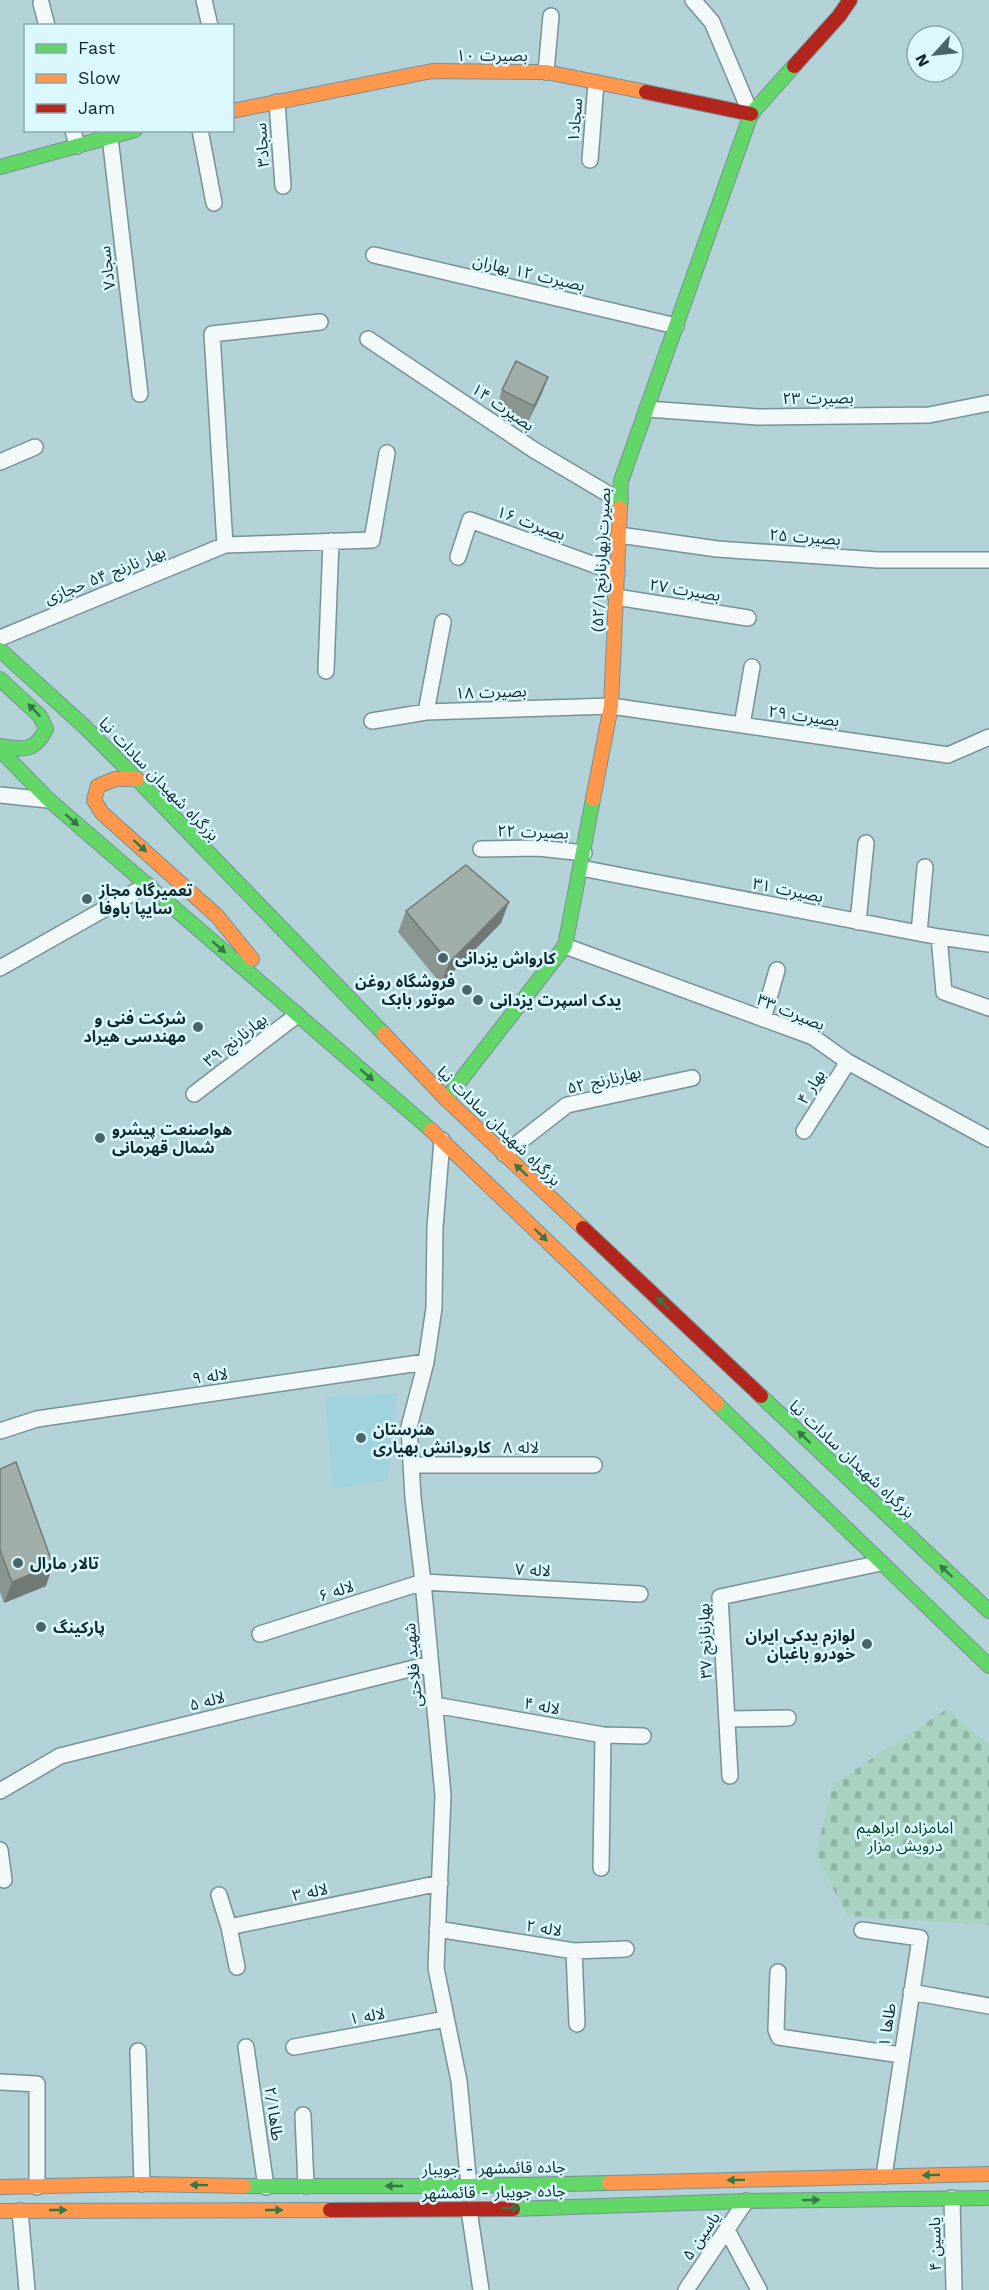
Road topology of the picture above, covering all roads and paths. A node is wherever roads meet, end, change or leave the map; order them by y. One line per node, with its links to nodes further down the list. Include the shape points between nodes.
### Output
1 (204, 0): 7 (street)
2 (693, 0): 12 (street, via 712,22)
3 (849, 0): 12 (main road, بصیرت(بهارنارنج۵۲/۱))
4 (41, 3): 6 (street)
5 (550, 16): 8 (street)
6 (46, 24)
7 (210, 24)
8 (546, 72): 9 (main road, بصیرت ۱۰); 10 (main road, بصیرت ۱۰, via 432,71)
9 (596, 82): 12 (main road, بصیرت ۱۰); 18 (street, سجاد۱)
10 (276, 102): 11 (main road, بصیرت ۱۰); 20 (street, سجاد۳)
11 (234, 111)
12 (751, 114): 24 (main road, بصیرت(بهارنارنج۵۲/۱))
13 (74, 132): 17 (street)
14 (128, 132): 16 (main road)
15 (200, 132): 21 (street)
16 (110, 137): 17 (main road); 26 (street, سجاد۷)
17 (77, 146): 19 (main road)
18 (590, 160)
19 (0, 167)
20 (283, 186)
21 (214, 203)
22 (374, 255): 24 (street, بصیرت ۱۲ بهاران)
23 (320, 322): 35 (street, via 212,334)
24 (676, 326): 28 (main road, بصیرت(بهارنارنج۵۲/۱))
25 (368, 339): 32 (street, بصیرت ۱۴, via 516,429)
26 (140, 394)
27 (989, 404): 28 (street, بصیرت ۲۳, via 929,415 758,417)
28 (647, 409): 32 (main road, بصیرت(بهارنارنج۵۲/۱), via 621,481)
29 (35, 447): 31 (street)
30 (387, 453): 34 (street, via 372,540)
31 (0, 462)
32 (621, 501): 33 (main road, بصیرت(بهارنارنج۵۲/۱))
33 (619, 536): 37 (street, بصیرت ۲۵, via 717,549 855,559); 38 (main road, بصیرت(بهارنارنج۵۲/۱))
34 (332, 541): 35 (street); 45 (street)
35 (225, 545): 42 (street, بهار نارنج ۵۴ حجازی)
36 (458, 557): 38 (street, بصیرت ۱۶, via 470,520)
37 (989, 560)
38 (617, 573): 39 (main road, بصیرت(بهارنارنج۵۲/۱))
39 (616, 597): 40 (street, بصیرت ۲۷); 47 (main road, بصیرت(بهارنارنج۵۲/۱))
40 (748, 618)
41 (443, 622): 48 (street)
42 (0, 638)
43 (0, 650): 53 (main road, بزرگراه شهیدان سادات نیا)
44 (752, 667): 50 (street)
45 (326, 671)
46 (0, 679): 52 (main road, one-way to 46, via 33,747 46,729 40,716)
47 (611, 706): 48 (street, بصیرت ۱۸); 50 (street, بصیرت ۲۹); 58 (main road, بصیرت(بهارنارنج۵۲/۱))
48 (426, 712): 49 (street, بصیرت ۱۸)
49 (372, 721)
50 (742, 725): 51 (street, بصیرت ۲۹, via 948,755)
51 (989, 737)
52 (0, 748): 55 (main road)
53 (137, 779): 69 (main road, one-way to 69, via 114,779 98,786 94,800 102,813 217,916); 74 (main road, بزرگراه شهیدان سادات نیا)
54 (0, 795): 55 (street)
55 (49, 800): 60 (main road, one-way to 60)
56 (866, 843): 61 (street)
57 (481, 849): 58 (street, بصیرت ۲۲, via 538,848)
58 (582, 860): 61 (street, بصیرت ۳۱); 65 (main road, بصیرت(بهارنارنج۵۲/۱))
59 (925, 867): 62 (street)
60 (147, 885): 66 (street); 69 (main road, one-way to 69)
61 (858, 922): 62 (street, بصیرت ۳۱)
62 (919, 933): 63 (street, بصیرت ۳۱)
63 (939, 938): 64 (street, بصیرت ۳۱); 68 (street, via 944,992)
64 (989, 944)
65 (565, 946): 70 (street, بصیرت ۳۳); 74 (main road, بصیرت(بهارنارنج۵۲/۱))
66 (0, 968)
67 (777, 970): 70 (street)
68 (989, 1008)
69 (297, 1015): 73 (street, بهارنارنج ۳۹); 77 (main road, one-way to 77)
70 (762, 1019): 71 (street, بصیرت ۳۳, via 813,1037)
71 (848, 1062): 75 (street, بهار ۴); 76 (street, بصیرت ۳۳)
72 (692, 1078): 78 (street, بهارنارنج ۵۲, via 567,1105)
73 (194, 1094)
74 (446, 1099): 78 (main road, بزرگراه شهیدان سادات نیا)
75 (804, 1131)
76 (989, 1139)
77 (442, 1140): 79 (street, شهید فلاحتی, via 434,1308); 83 (main road, one-way to 83)
78 (504, 1154): 86 (main road, بزرگراه شهیدان سادات نیا, one-way to 78)
79 (426, 1362): 80 (street, لاله ۹, via 37,1419); 81 (street, شهید فلاحتی, via 409,1427)
80 (0, 1431)
81 (411, 1465): 82 (street, لاله ۸); 84 (street, شهید فلاحتی)
82 (594, 1466)
83 (881, 1563): 89 (main road); 92 (street, بهارنارنج ۳۷, via 720,1597)
84 (423, 1582): 85 (street, لاله ۷); 87 (street, لاله ۶); 88 (street, شهید فلاحتی)
85 (640, 1594)
86 (989, 1611)
87 (260, 1634)
88 (430, 1664): 90 (street, شهید فلاحتی); 96 (street, لاله ۵, via 60,1756)
89 (989, 1666)
90 (435, 1705): 93 (street, لاله ۴); 100 (street, شهید فلاحتی, via 443,1795)
91 (788, 1718): 92 (street)
92 (727, 1719): 95 (street, بهارنارنج ۳۷)
93 (603, 1735): 94 (street, لاله ۴); 98 (street)
94 (643, 1736)
95 (730, 1776)
96 (0, 1791)
97 (0, 1850): 99 (street)
98 (601, 1868)
99 (4, 1880)
100 (440, 1883): 102 (street, لاله ۳); 103 (street, شهید فلاحتی)
101 (219, 1895): 102 (street)
102 (229, 1927): 107 (street)
103 (437, 1929): 106 (street, لاله ۲); 111 (street, شهید فلاحتی, via 436,1968)
104 (862, 1930): 109 (street, طاها ۱, via 920,1938)
105 (626, 1949): 106 (street)
106 (574, 1951): 112 (street, لاله ۲)
107 (237, 1967)
108 (778, 1972): 116 (street, via 779,2037)
109 (911, 1992): 110 (street); 116 (street, طاها ۱)
110 (989, 2006)
111 (446, 2019): 114 (street, لاله ۱); 123 (street, شهید فلاحتی, via 459,2080)
112 (577, 2024)
113 (246, 2047): 126 (street, طاها۲/۱)
114 (294, 2047)
115 (138, 2051): 121 (street)
116 (901, 2055): 120 (street, طاها ۱)
117 (0, 2082): 125 (street, via 37,2084)
118 (303, 2115): 122 (street)
119 (989, 2174): 120 (main road, جاده قائمشهر - جویبار, one-way to 120)
120 (884, 2176): 123 (main road, جاده قائمشهر - جویبار, one-way to 123)
121 (142, 2184): 125 (main road, جاده قائمشهر - جویبار); 126 (main road, جاده قائمشهر - جویبار, one-way to 121)
122 (306, 2186): 123 (main road, جاده قائمشهر - جویبار, one-way to 122); 126 (main road, جاده قائمشهر - جویبار)
123 (469, 2186)
124 (0, 2187): 125 (main road, جاده قائمشهر - جویبار)
125 (38, 2187)
126 (266, 2187)
127 (952, 2198): 128 (main road, جاده جویبار - قائمشهر); 129 (main road, جاده جویبار - قائمشهر, one-way to 127); 138 (street, یاسین ۴)
128 (989, 2198)
129 (746, 2201): 130 (main road, جاده جویبار - قائمشهر, one-way to 129); 133 (street, یاسین ۵)
130 (469, 2210): 132 (main road, جاده جویبار - قائمشهر, one-way to 130); 135 (street)
131 (0, 2211): 132 (main road, جاده جویبار - قائمشهر)
132 (20, 2211): 134 (street)
133 (727, 2230): 136 (street, یاسین ۵); 137 (street)
134 (27, 2290)
135 (481, 2290)
136 (686, 2290)
137 (759, 2290)
138 (954, 2290)

